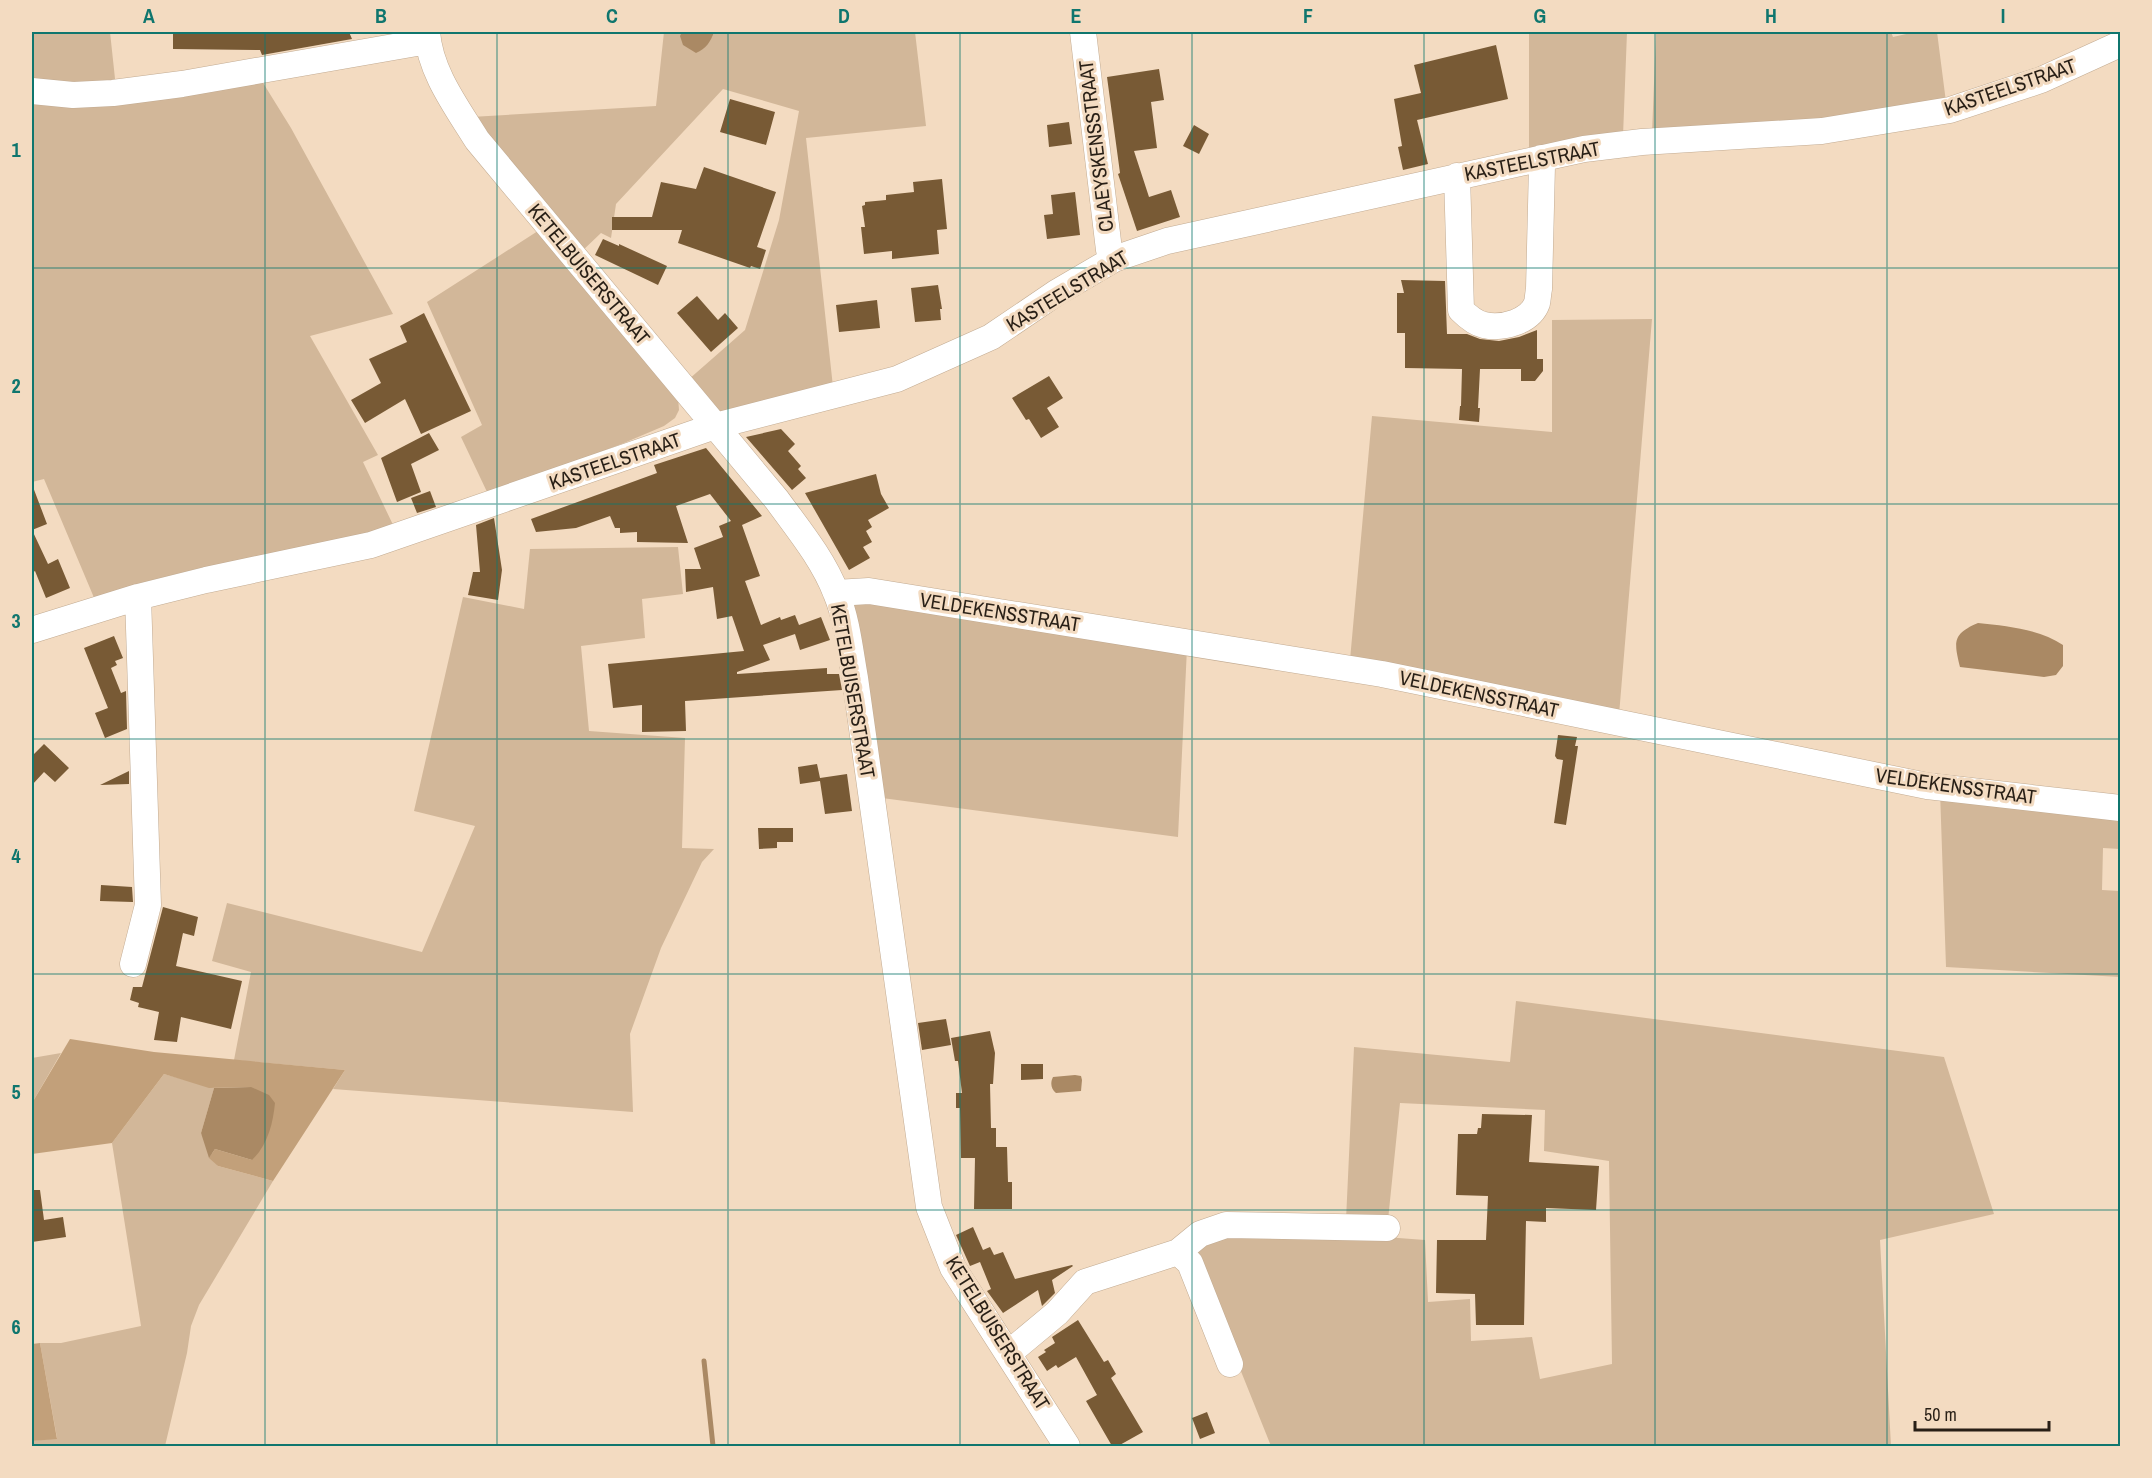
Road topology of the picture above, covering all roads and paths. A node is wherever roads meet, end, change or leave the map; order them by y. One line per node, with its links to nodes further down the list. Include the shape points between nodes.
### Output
1 (1083, 32): 7 (street, CLAEYSKENSSTRAAT)
2 (428, 36): 4 (street, via 182,84 73,95); 8 (street, KETELBUISERSTRAAT, via 441,83 477,140)
3 (2121, 44): 5 (street, KASTEELSTRAAT, via 2041,80 1950,110 1822,131 1641,142)
4 (32, 91)
5 (1540, 158): 6 (street, KASTEELSTRAAT); 6 (street, via 1537,304 1517,322 1502,326 1484,325 1461,310)
6 (1457, 176): 7 (street, KASTEELSTRAAT, via 1167,241)
7 (1113, 259): 8 (street, KASTEELSTRAAT, via 991,337 897,379)
8 (716, 426): 9 (street, KETELBUISERSTRAAT, via 808,541); 10 (street, KASTEELSTRAAT, via 371,545)
9 (836, 592): 12 (street, VELDEKENSSTRAAT, via 869,591 1382,674 1928,786); 16 (street, KETELBUISERSTRAAT, via 857,690 929,1207 953,1268)
10 (138, 597): 11 (street, KASTEELSTRAAT); 13 (street, via 148,905)
11 (32, 630)
12 (2121, 808)
13 (133, 964)
14 (1387, 1228): 15 (street, via 1226,1225 1200,1234)
15 (1178, 1252): 16 (street, via 1085,1282 1057,1313); 17 (street, via 1190,1263)
16 (1009, 1353): 18 (street, KETELBUISERSTRAAT)
17 (1230, 1364)
18 (1067, 1446)

